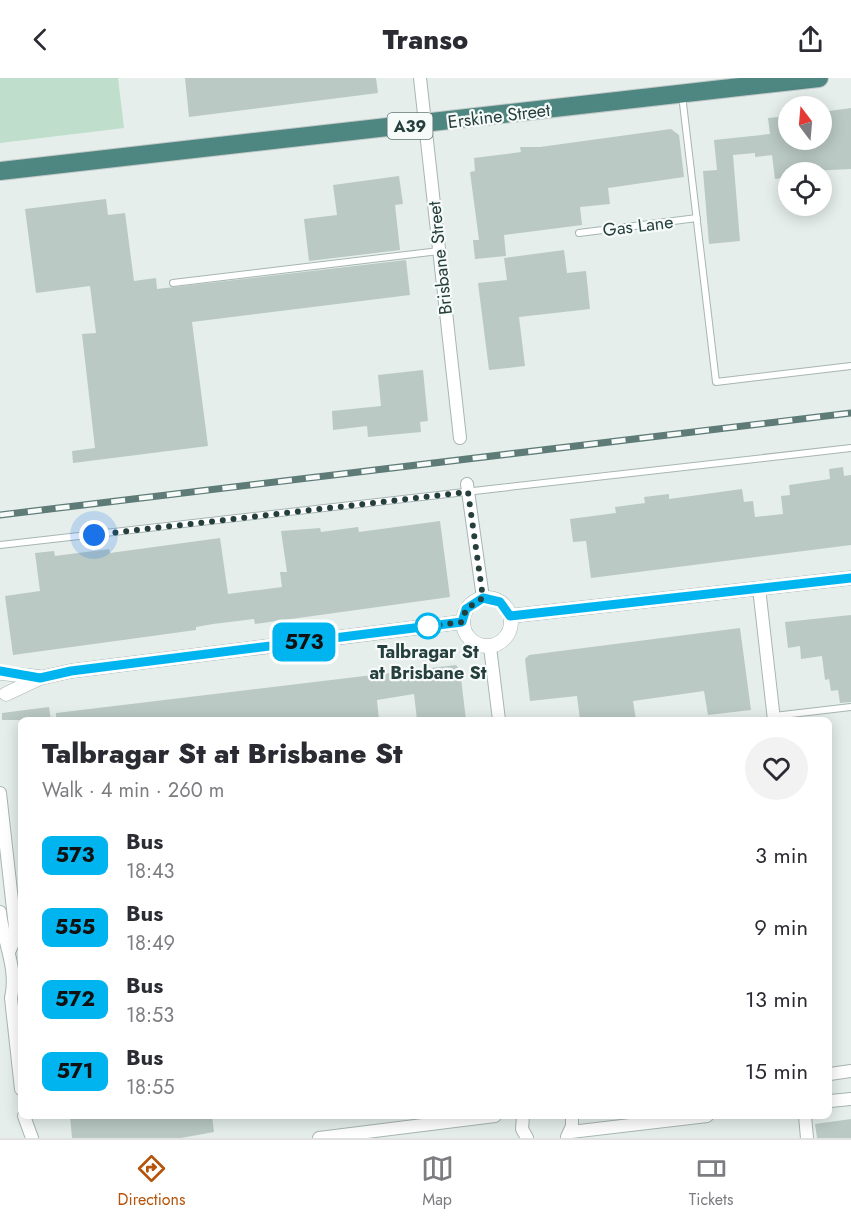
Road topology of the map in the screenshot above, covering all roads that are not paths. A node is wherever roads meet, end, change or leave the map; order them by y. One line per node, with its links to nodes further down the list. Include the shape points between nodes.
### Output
1 (420, 78): 4 (street, Brisbane Street)
2 (819, 78): 3 (highway, Erskine Street / A39)
3 (690, 88): 4 (highway, Erskine Street / A39); 6 (lane)
4 (426, 124): 5 (highway, Erskine Street / A39); 8 (street, Brisbane Street)
5 (0, 171)
6 (697, 218): 7 (lane, Gas Lane); 10 (lane, via 716,382)
7 (579, 233)
8 (439, 251): 9 (lane); 11 (street, Brisbane Street)
9 (173, 283)
10 (851, 366)
11 (460, 438)
12 (851, 448): 13 (lane)
13 (468, 488): 14 (lane); 17 (street)
14 (0, 545)
15 (851, 578): 16 (street)
16 (759, 588): 18 (street); 26 (street)
17 (483, 598): 18 (street, via 500,602); 19 (street, via 466,609)
18 (510, 616): 20 (street, via 507,636)
19 (462, 622): 20 (street, via 467,638); 22 (street)
20 (490, 647): 25 (street)
21 (1, 672): 22 (street); 23 (street, via 5,680)
22 (40, 678): 23 (street)
23 (3, 699)
24 (851, 708): 27 (lane)
25 (499, 717)
26 (773, 717)
27 (781, 717)
28 (0, 793): 30 (street, via 16,936)
29 (0, 912): 30 (street)
30 (9, 950): 31 (street)
31 (14, 984): 32 (street); 33 (street, via 11,998)
32 (18, 991)
33 (18, 1062)
34 (851, 1071): 35 (street)
35 (832, 1074)
36 (851, 1099): 37 (street)
37 (832, 1101)
38 (25, 1119): 45 (street)
39 (34, 1119): 45 (street)
40 (471, 1119): 47 (street)
41 (523, 1119): 48 (street)
42 (572, 1119): 46 (street)
43 (685, 1119): 46 (street)
44 (805, 1119): 49 (street)
45 (32, 1134)
46 (569, 1135)
47 (320, 1138)
48 (523, 1138)
49 (807, 1138)

